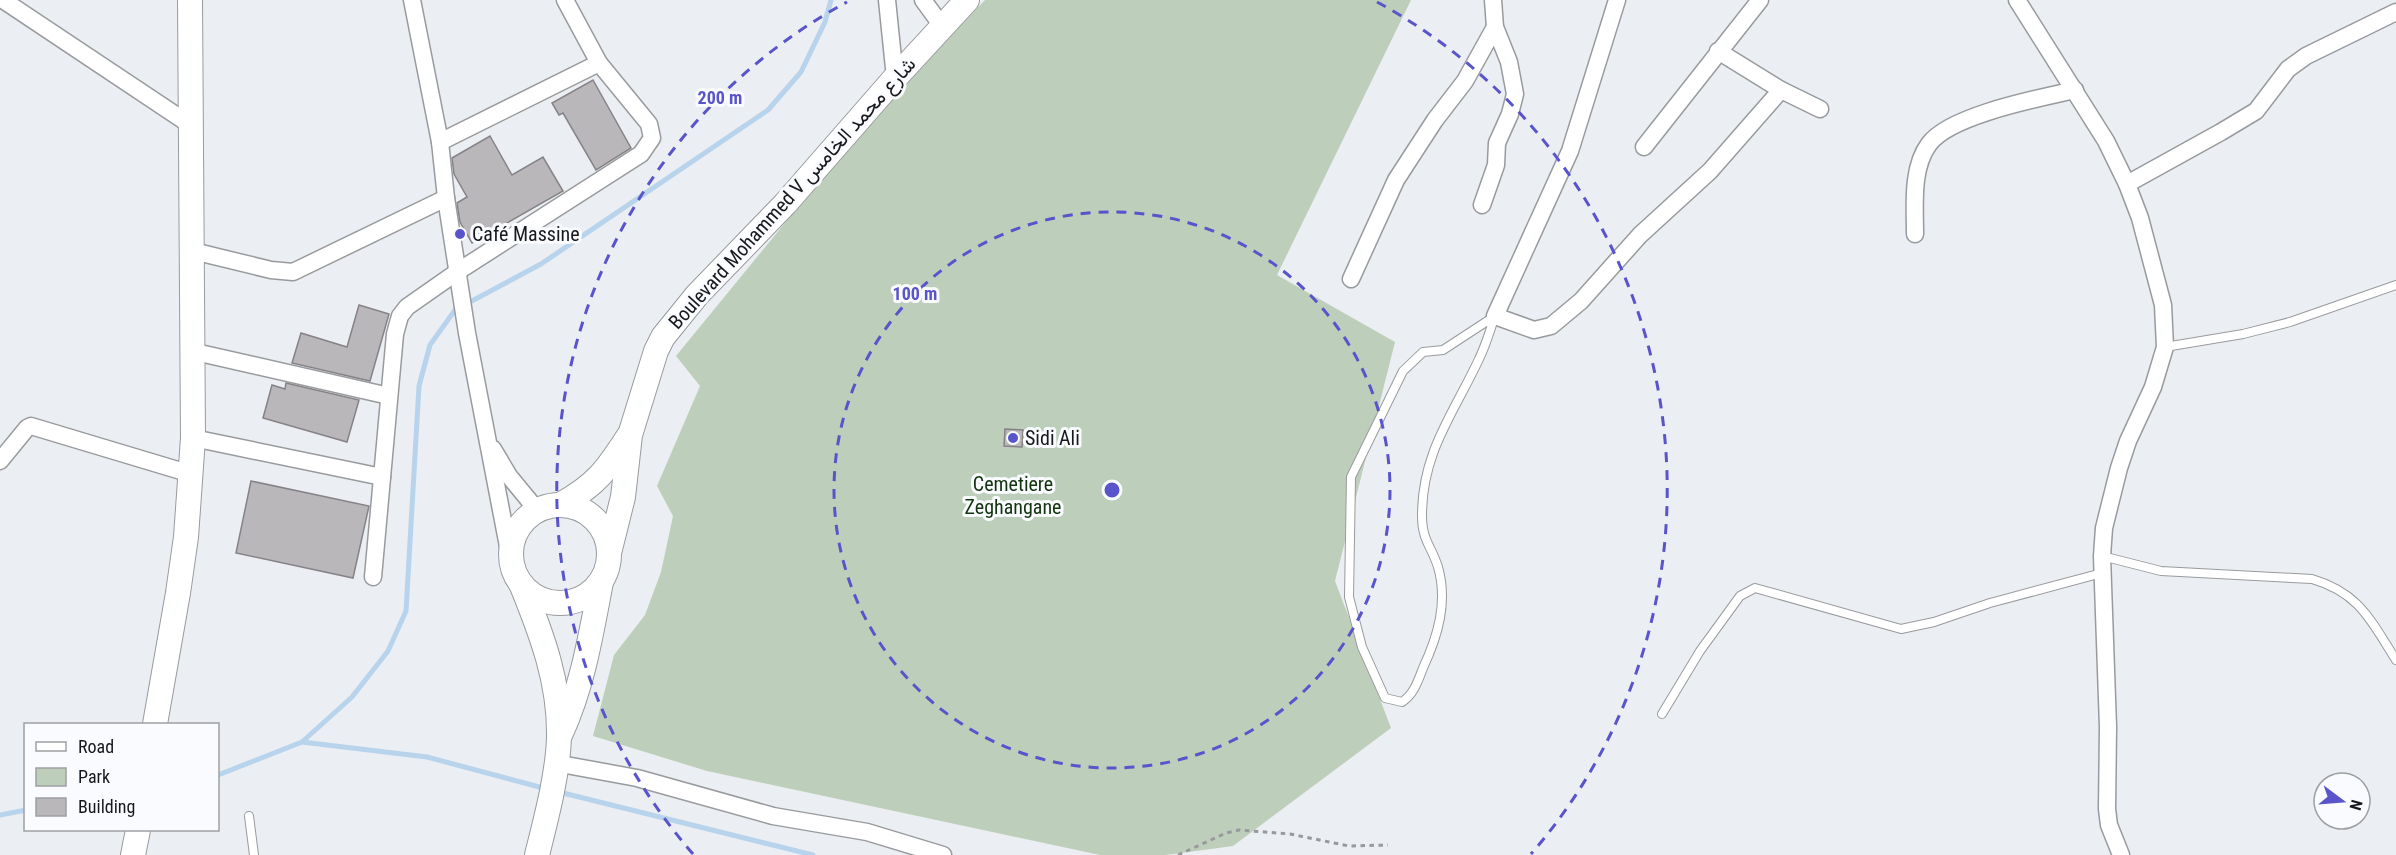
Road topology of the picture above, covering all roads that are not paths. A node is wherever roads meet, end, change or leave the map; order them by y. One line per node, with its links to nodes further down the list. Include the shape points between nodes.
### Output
1 (3, 0): 21 (street)
2 (190, 0): 21 (main road)
3 (412, 0): 22 (street)
4 (565, 0): 16 (street)
5 (887, 0): 17 (street)
6 (923, 0): 13 (street)
7 (967, 0): 13 (main road, Boulevard Mohammed V شارع محمد الخامس)
8 (1493, 0): 14 (street)
9 (1617, 0): 32 (street, via 1570,151)
10 (1760, 0): 15 (street)
11 (2017, 0): 19 (street)
12 (2396, 12): 24 (street, via 2306,56 2288,69 2256,111)
13 (942, 26): 17 (main road, Boulevard Mohammed V شارع محمد الخامس)
14 (1495, 27): 26 (street, via 1509,62 1515,94 1497,143 1496,165); 30 (street, via 1465,81 1395,180)
15 (1718, 51): 18 (street); 23 (street)
16 (598, 63): 22 (street); 29 (street, via 649,124 650,141 641,154)
17 (895, 78): 36 (main road, Boulevard Mohammed V شارع محمد الخامس, via 663,337)
18 (1781, 90): 20 (street); 32 (street, via 1710,171 1640,235 1581,301 1551,326 1533,330)
19 (2075, 90): 24 (street); 27 (street, via 2014,102 1935,137 1923,155 1916,185)
20 (1820, 109)
21 (189, 124): 28 (main road)
22 (441, 142): 25 (street)
23 (1644, 147)
24 (2127, 184): 33 (street, via 2163,305)
25 (446, 198): 28 (street, via 293,272); 29 (street)
26 (1482, 205)
27 (1915, 234)
28 (193, 251): 34 (main road)
29 (458, 276): 35 (street, via 407,307 400,316); 38 (street)
30 (1351, 279)
31 (2396, 285): 33 (lane, via 2290,322)
32 (1495, 316): 32 (lane, via 1443,350 1423,352 1403,371 1351,477 1349,597 1362,646 1385,698 1402,702 1411,696 1431,651 1442,610 1442,592 1437,566 1423,534 1425,476 1444,425 1481,356)
33 (2165, 347): 45 (street, via 2119,468 2104,528)
34 (191, 351): 35 (street); 37 (main road)
35 (389, 396): 41 (street)
36 (630, 435): 42 (main road, Boulevard Mohammed V شارع محمد الخامس, via 600,478 583,492); 43 (main road, Boulevard Mohammed V شارع محمد الخامس, via 621,507)
37 (193, 438): 40 (main road); 41 (street)
38 (487, 438): 42 (street, via 510,476); 44 (street)
39 (0, 461): 40 (street, via 31,426)
40 (190, 474): 51 (main road, via 178,592)
41 (382, 477): 46 (street)
42 (548, 507): 43 (main road, via 578,509 594,518 605,534); 44 (main road, via 525,520 516,532)
43 (609, 553): 47 (main road, via 608,568)
44 (512, 562): 48 (main road)
45 (2102, 565): 49 (lane, via 2312,579 2330,584 2359,605); 50 (lane, via 1934,622 1901,629 1755,588 1740,596 1700,651); 60 (street, via 2107,809)
46 (373, 577)
47 (601, 582): 48 (main road, via 577,601 563,604 534,596); 52 (main road, via 582,674)
48 (522, 586): 52 (main road, via 551,665)
49 (2396, 660)
50 (1662, 714)
51 (155, 723)
52 (559, 738): 53 (main road)
53 (553, 774): 56 (main road); 59 (street, via 637,778 773,816 857,830)
54 (249, 816): 58 (lane)
55 (138, 831): 57 (main road)
56 (539, 849)
57 (134, 855)
58 (254, 855)
59 (943, 855)
60 (2121, 855)

